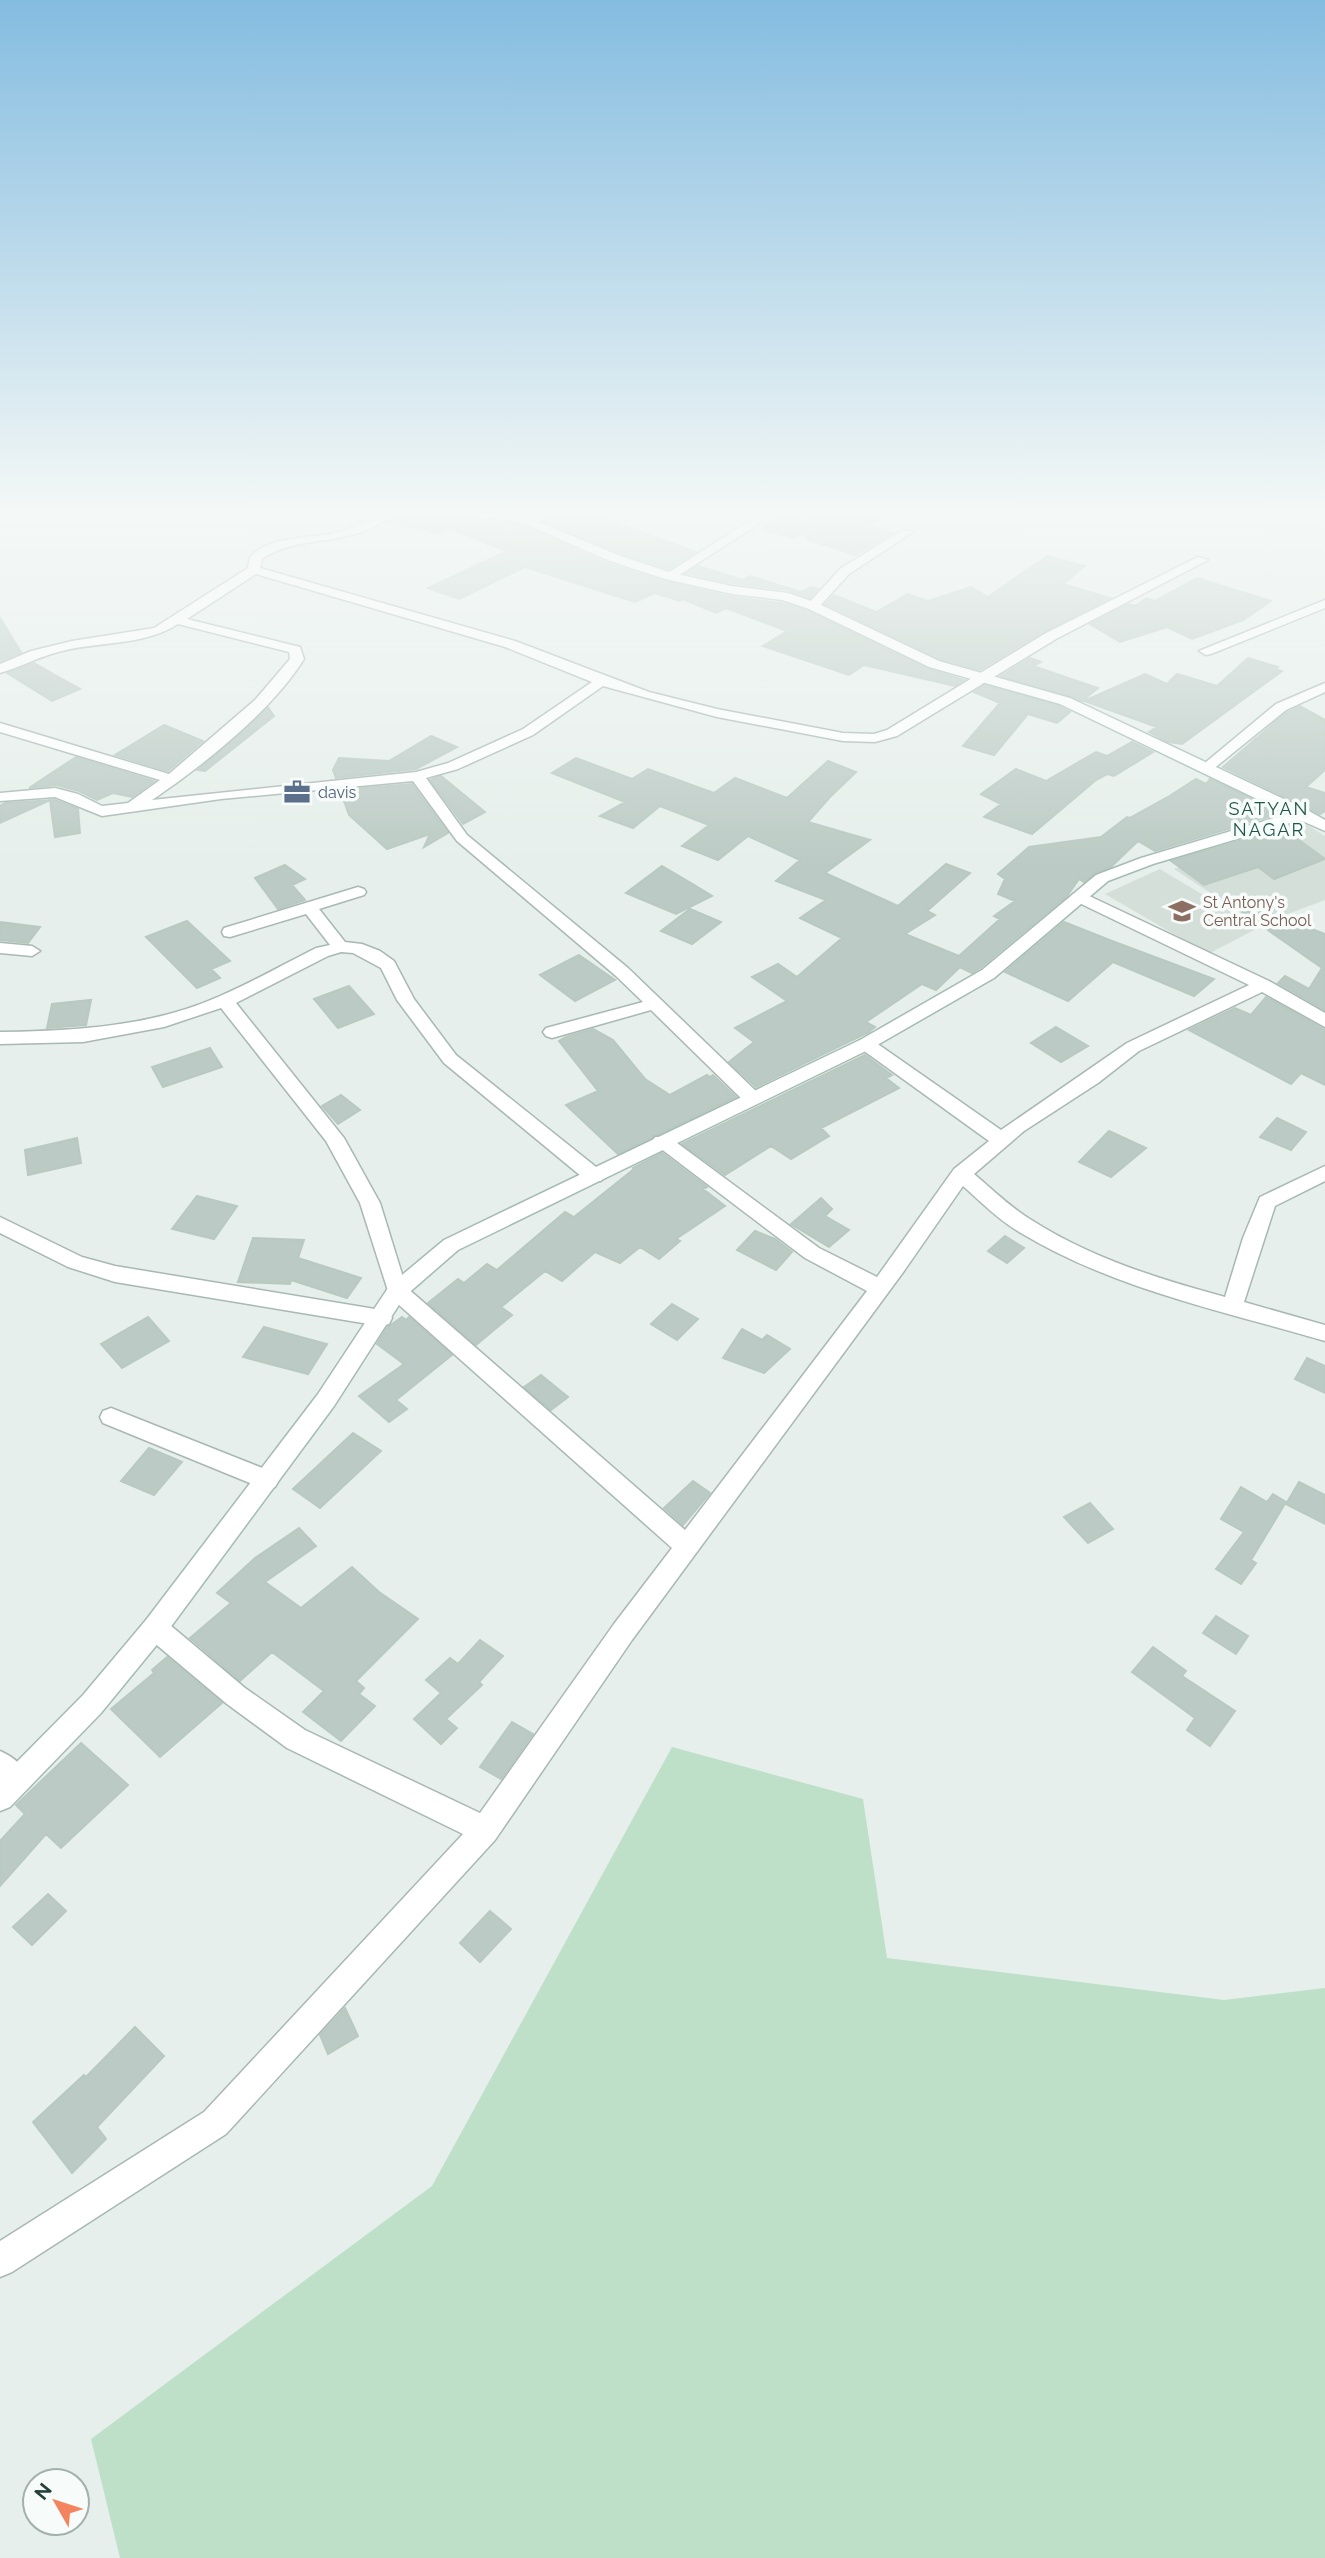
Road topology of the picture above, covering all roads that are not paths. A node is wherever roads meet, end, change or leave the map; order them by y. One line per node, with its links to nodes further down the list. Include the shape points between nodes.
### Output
1 (160, 628): 8 (street, via 147,635 68,643)
2 (213, 628): 15 (street, via 295,650 297,659 278,687)
3 (456, 628): 10 (street, via 510,644)
4 (860, 628): 9 (street, via 934,664)
5 (1066, 628): 9 (street)
6 (1263, 628): 7 (street)
7 (1206, 651)
8 (0, 668)
9 (979, 677): 10 (street, via 892,733 875,738 843,737 717,713); 13 (street, via 1065,701)
10 (602, 681): 14 (street, via 528,732 453,766)
11 (1321, 692): 13 (street, via 1281,707)
12 (0, 727): 15 (street)
13 (1207, 768): 18 (street)
14 (417, 776): 17 (street); 29 (street, via 462,838)
15 (174, 780): 17 (street)
16 (0, 797): 17 (street, via 55,791 75,797 89,810)
17 (130, 807)
18 (1304, 814): 19 (street); 21 (street, via 1147,861 1102,878)
19 (1325, 826)
20 (358, 892): 22 (street)
21 (1079, 897): 27 (street); 33 (street, via 988,974)
22 (310, 908): 23 (street); 24 (street)
23 (230, 932)
24 (340, 947): 28 (street); 39 (street, via 356,948 388,965 406,1000 450,1059)
25 (0, 948): 26 (street)
26 (32, 951)
27 (1264, 985): 30 (street); 35 (street, via 1133,1047)
28 (225, 1001): 32 (street, via 164,1021 83,1036); 42 (street, via 334,1138 370,1203)
29 (654, 1004): 31 (street); 34 (street)
30 (1325, 1021)
31 (552, 1032)
32 (0, 1038)
33 (866, 1044): 34 (street); 35 (street)
34 (752, 1098): 36 (street)
35 (1002, 1140): 38 (street)
36 (662, 1142): 39 (street); 41 (street, via 812,1253)
37 (1325, 1173): 43 (street, via 1267,1202)
38 (961, 1174): 41 (street); 43 (street, via 1026,1226 1066,1248 1146,1282)
39 (594, 1176): 42 (street, via 451,1245)
40 (0, 1224): 44 (street, via 75,1262 115,1274)
41 (880, 1288): 48 (street)
42 (397, 1291): 44 (street); 48 (street)
43 (1232, 1307): 45 (street)
44 (381, 1318): 47 (street)
45 (1325, 1334)
46 (111, 1417): 47 (street)
47 (267, 1480): 49 (street)
48 (687, 1546): 51 (street)
49 (155, 1628): 50 (street, via 92,1704); 51 (street, via 296,1739)
50 (6, 1781)
51 (485, 1830): 52 (street, via 215,2123)
52 (0, 2260)

